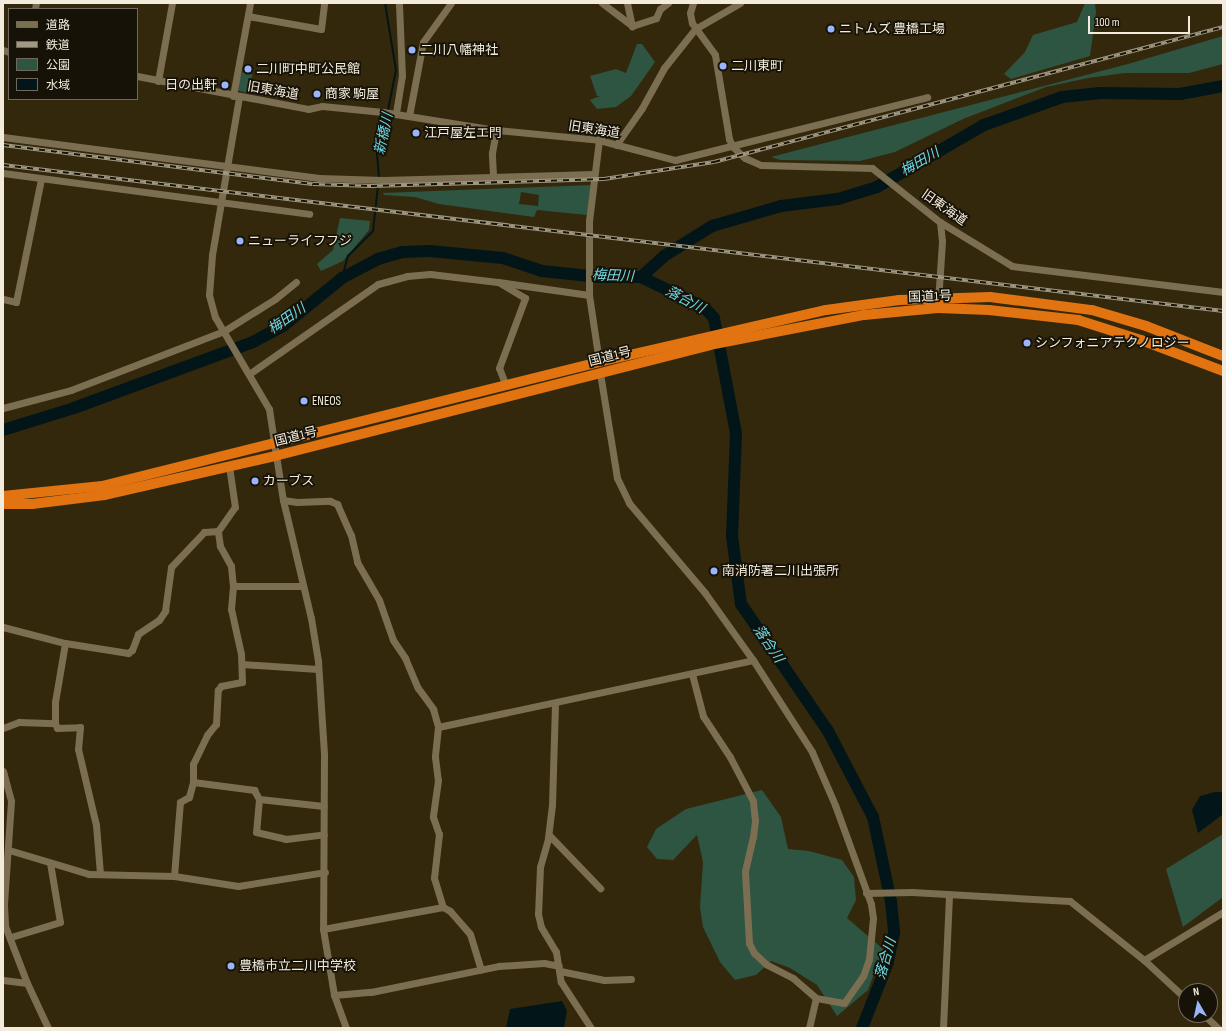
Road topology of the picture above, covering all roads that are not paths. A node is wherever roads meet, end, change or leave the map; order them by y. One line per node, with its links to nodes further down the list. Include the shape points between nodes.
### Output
1 (172, 3): 15 (street)
2 (250, 3): 11 (street)
3 (324, 3): 11 (street, via 321,29)
4 (399, 3): 18 (street, via 402,76)
5 (451, 3): 19 (street, via 423,42)
6 (602, 3): 12 (street)
7 (627, 3): 12 (street)
8 (668, 3): 12 (street, via 660,9 656,18)
9 (693, 3): 13 (street, via 690,13)
10 (740, 3): 13 (street)
11 (248, 16): 17 (street)
12 (632, 26)
13 (695, 29): 23 (street, via 664,68 642,108); 24 (street, via 715,55 729,139)
14 (138, 76): 15 (street, 旧東海道)
15 (158, 80): 17 (street, 旧東海道)
16 (927, 96): 24 (street)
17 (236, 97): 18 (street, 旧東海道, via 308,109 322,106); 25 (street)
18 (393, 113): 19 (street, 旧東海道)
19 (409, 116): 20 (street, 旧東海道)
20 (496, 130): 22 (street, 旧東海道); 28 (street, via 492,153)
21 (3, 137): 25 (street)
22 (599, 140): 23 (street, 旧東海道); 27 (street)
23 (616, 145): 24 (street, 旧東海道, via 675,160)
24 (733, 147): 32 (street, 旧東海道, via 745,158 761,165 872,168)
25 (227, 167): 28 (street, via 318,178 374,180); 30 (street)
26 (3, 172): 29 (street)
27 (594, 174): 28 (street); 36 (street, via 588,249)
28 (493, 176)
29 (41, 179): 30 (street); 38 (street, via 16,302)
30 (221, 200): 31 (street); 40 (street, via 212,255 209,295 215,317)
31 (309, 214)
32 (940, 222): 35 (street, 旧東海道, via 1012,266); 37 (street, via 942,241)
33 (296, 282): 40 (street)
34 (498, 282): 36 (street); 45 (street, via 430,274 408,276 378,284); 48 (street, via 525,298 499,368)
35 (1223, 292)
36 (589, 294): 44 (street)
37 (938, 296): 39 (street); 41 (highway, 国道1号, via 826,310); 43 (highway, 国道1号, via 990,297 1092,310 1146,326)
38 (3, 299)
39 (938, 308): 41 (highway, 国道1号, via 864,315); 46 (highway, 国道1号, via 989,310 1078,320 1141,340)
40 (226, 333): 45 (street); 49 (street, via 71,390)
41 (730, 336): 42 (highway, 国道1号)
42 (708, 342): 44 (highway, 国道1号); 47 (highway, 国道1号)
43 (1223, 356)
44 (598, 362): 48 (highway, 国道1号)
45 (247, 372): 50 (street, via 269,409)
46 (1223, 372)
47 (600, 374): 51 (highway, 国道1号); 61 (street, via 617,478 629,503 705,593)
48 (506, 386): 50 (highway, 国道1号)
49 (3, 408)
50 (274, 445): 51 (street); 53 (highway, 国道1号, via 102,486)
51 (275, 456): 52 (highway, 国道1号); 54 (street)
52 (229, 466): 55 (highway, 国道1号, via 104,495 32,504); 56 (street, via 235,507)
53 (3, 496)
54 (283, 500): 58 (street); 67 (street, via 330,501 337,504 351,535 357,562 379,600 393,640 405,658 418,688 434,708)
55 (3, 504)
56 (218, 531): 57 (street, via 220,546 231,566); 60 (street, via 204,532 171,567 165,611 159,620 138,634 132,650 128,653)
57 (233, 586): 58 (street); 62 (street, via 231,609)
58 (303, 586): 63 (street)
59 (3, 627): 60 (street)
60 (65, 643): 66 (street, via 55,702)
61 (753, 660): 64 (street); 81 (street, via 812,752 835,805)
62 (242, 664): 63 (street); 70 (street, via 242,682 221,686 218,690 216,724 207,735 193,764)
63 (318, 669): 72 (street, via 324,755)
64 (692, 674): 65 (street); 96 (street, via 703,716 730,757 753,801 755,821 745,871 749,943 754,953 766,964 793,978)
65 (555, 704): 67 (street); 74 (street)
66 (55, 723): 68 (street, via 19,722); 78 (street, via 57,728 80,727 78,749 96,825)
67 (438, 727): 84 (street, via 435,757 438,780 433,817 439,834 434,878)
68 (3, 728)
69 (3, 771): 75 (street, via 11,801)
70 (193, 782): 71 (street, via 254,790); 79 (street, via 189,797 180,802)
71 (259, 798): 72 (street); 73 (street, via 256,832 286,839)
72 (324, 806): 73 (street)
73 (324, 834): 77 (street)
74 (549, 834): 80 (street); 89 (street, via 540,867 538,914 541,927 556,952)
75 (9, 850): 76 (street); 83 (street)
76 (50, 863): 78 (street, via 89,874); 87 (street, via 60,922)
77 (325, 872): 79 (street, via 238,886); 86 (street)
78 (100, 874): 79 (street)
79 (174, 876)
80 (600, 888)
81 (866, 893): 82 (street); 96 (street, via 873,918 873,939 863,976 844,1003)
82 (949, 894): 88 (street, via 1070,901); 101 (street)
83 (3, 905): 87 (street, via 5,926)
84 (443, 907): 86 (street); 90 (street, via 450,911 470,934)
85 (1223, 912): 88 (street)
86 (323, 930): 95 (street)
87 (11, 937): 93 (street)
88 (1144, 960): 94 (street)
89 (559, 968): 90 (street, via 544,963); 91 (street, via 604,980); 99 (street, via 561,982)
90 (481, 969): 95 (street, via 371,992)
91 (631, 979)
92 (3, 980): 93 (street)
93 (27, 983): 97 (street)
94 (1178, 992)
95 (334, 995): 98 (street)
96 (816, 998): 100 (street)
97 (48, 1028)
98 (346, 1028)
99 (591, 1028)
100 (809, 1028)
101 (943, 1028)

